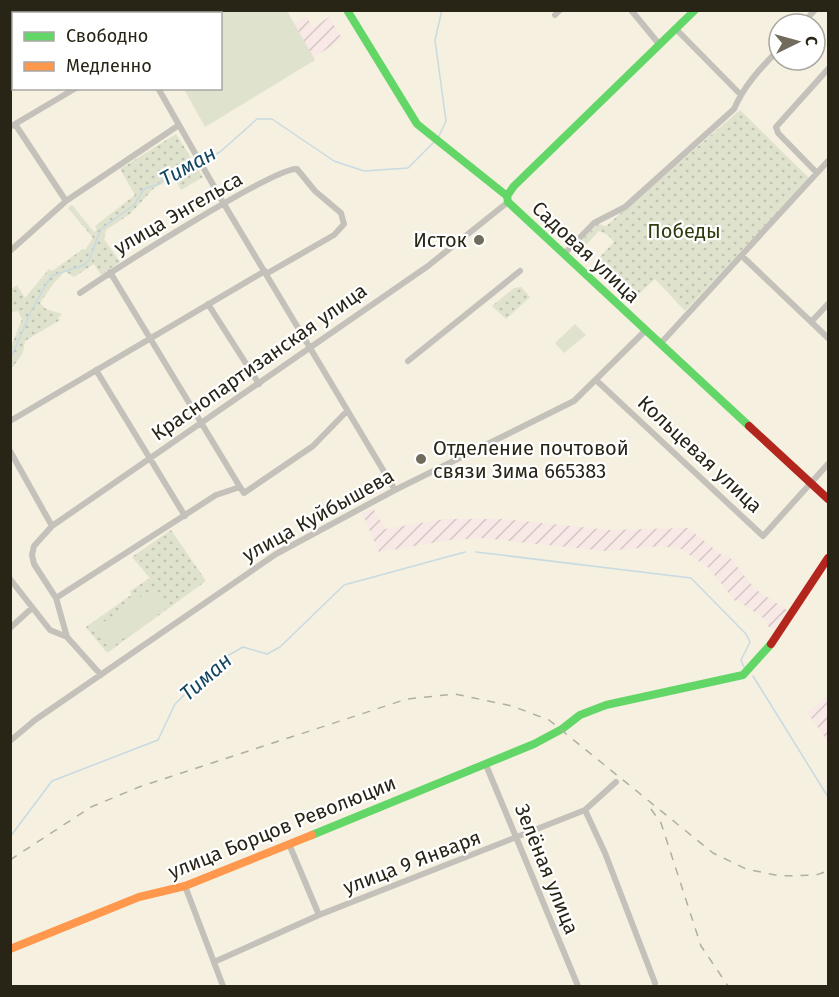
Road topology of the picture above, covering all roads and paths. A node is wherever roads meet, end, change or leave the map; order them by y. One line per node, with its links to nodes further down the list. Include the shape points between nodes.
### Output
1 (347, 10): 15 (street, Садовая улица, via 417,124)
2 (631, 10): 5 (street)
3 (695, 10): 4 (street, Краснопартизанская улица)
4 (676, 28): 5 (street, Краснопартизанская улица); 10 (street)
5 (659, 44): 15 (street, Краснопартизанская улица, via 514,186)
6 (767, 62): 10 (street)
7 (828, 69): 14 (street, via 776,127)
8 (73, 90): 11 (street)
9 (159, 90): 12 (street)
10 (739, 93): 19 (street, via 734,109 625,207 594,223)
11 (13, 125): 16 (street)
12 (178, 125): 16 (street); 17 (street)
13 (828, 161): 14 (street)
14 (818, 172): 20 (street)
15 (508, 199): 19 (street, Садовая улица); 32 (street, Краснопартизанская улица, via 428,266)
16 (66, 201): 18 (street)
17 (224, 204): 22 (street, улица Энгельса); 23 (street); 23 (street, улица Энгельса, via 285,171 297,169 341,213 344,224 334,235)
18 (10, 251)
19 (564, 254): 28 (street, Садовая улица)
20 (742, 257): 27 (street); 31 (street)
21 (520, 271): 33 (street)
22 (110, 272): 24 (street, улица Энгельса); 29 (street)
23 (266, 273): 25 (street); 32 (street)
24 (80, 293)
25 (208, 304): 29 (street); 36 (street)
26 (828, 304): 27 (street)
27 (811, 322): 30 (street)
28 (646, 330): 31 (street, Садовая улица); 35 (street, улица Куйбышева)
29 (150, 337): 34 (street); 39 (street)
30 (828, 338)
31 (661, 343): 43 (street, Садовая улица)
32 (310, 348): 36 (street, Краснопартизанская улица); 37 (street)
33 (408, 361)
34 (96, 370): 38 (street); 41 (street)
35 (596, 380): 43 (street, Кольцевая улица, via 763,536); 45 (street, улица Куйбышева, via 574,401 548,416)
36 (259, 384): 39 (street, Краснопартизанская улица)
37 (347, 411): 44 (street, via 313,446 244,493); 45 (street)
38 (10, 421)
39 (200, 422): 41 (street, Краснопартизанская улица); 44 (street)
40 (10, 451): 48 (street)
41 (148, 458): 47 (street); 48 (street, Краснопартизанская улица)
42 (828, 464): 43 (street, Кольцевая улица)
43 (812, 483): 46 (street, Садовая улица)
44 (240, 487): 47 (street, via 216,495)
45 (395, 490): 55 (street, улица Куйбышева, via 276,554)
46 (828, 499)
47 (185, 516): 51 (street)
48 (52, 526): 51 (street, Краснопартизанская улица, via 32,551 34,564)
49 (828, 558): 57 (street, улица Борцов Революции, via 763,655 743,675 606,705)
50 (10, 579): 52 (street)
51 (56, 598): 54 (street)
52 (32, 608): 53 (street); 54 (street, via 50,630)
53 (10, 628)
54 (67, 637): 55 (street)
55 (101, 675): 56 (street, улица Куйбышева)
56 (10, 741)
57 (486, 765): 60 (street, Зелёная улица); 61 (street, улица Борцов Революции)
58 (616, 782): 59 (street, улица 9 Января)
59 (585, 810): 60 (street, улица 9 Января); 66 (street)
60 (517, 839): 63 (street, улица 9 Января); 68 (street, Зелёная улица)
61 (289, 844): 62 (street, улица Борцов Революции); 63 (street)
62 (185, 886): 64 (street, улица Борцов Революции, via 139,897); 65 (street)
63 (319, 915): 65 (street, улица 9 Января)
64 (10, 949)
65 (214, 962): 67 (street)
66 (655, 983)
67 (223, 987)
68 (578, 987)

